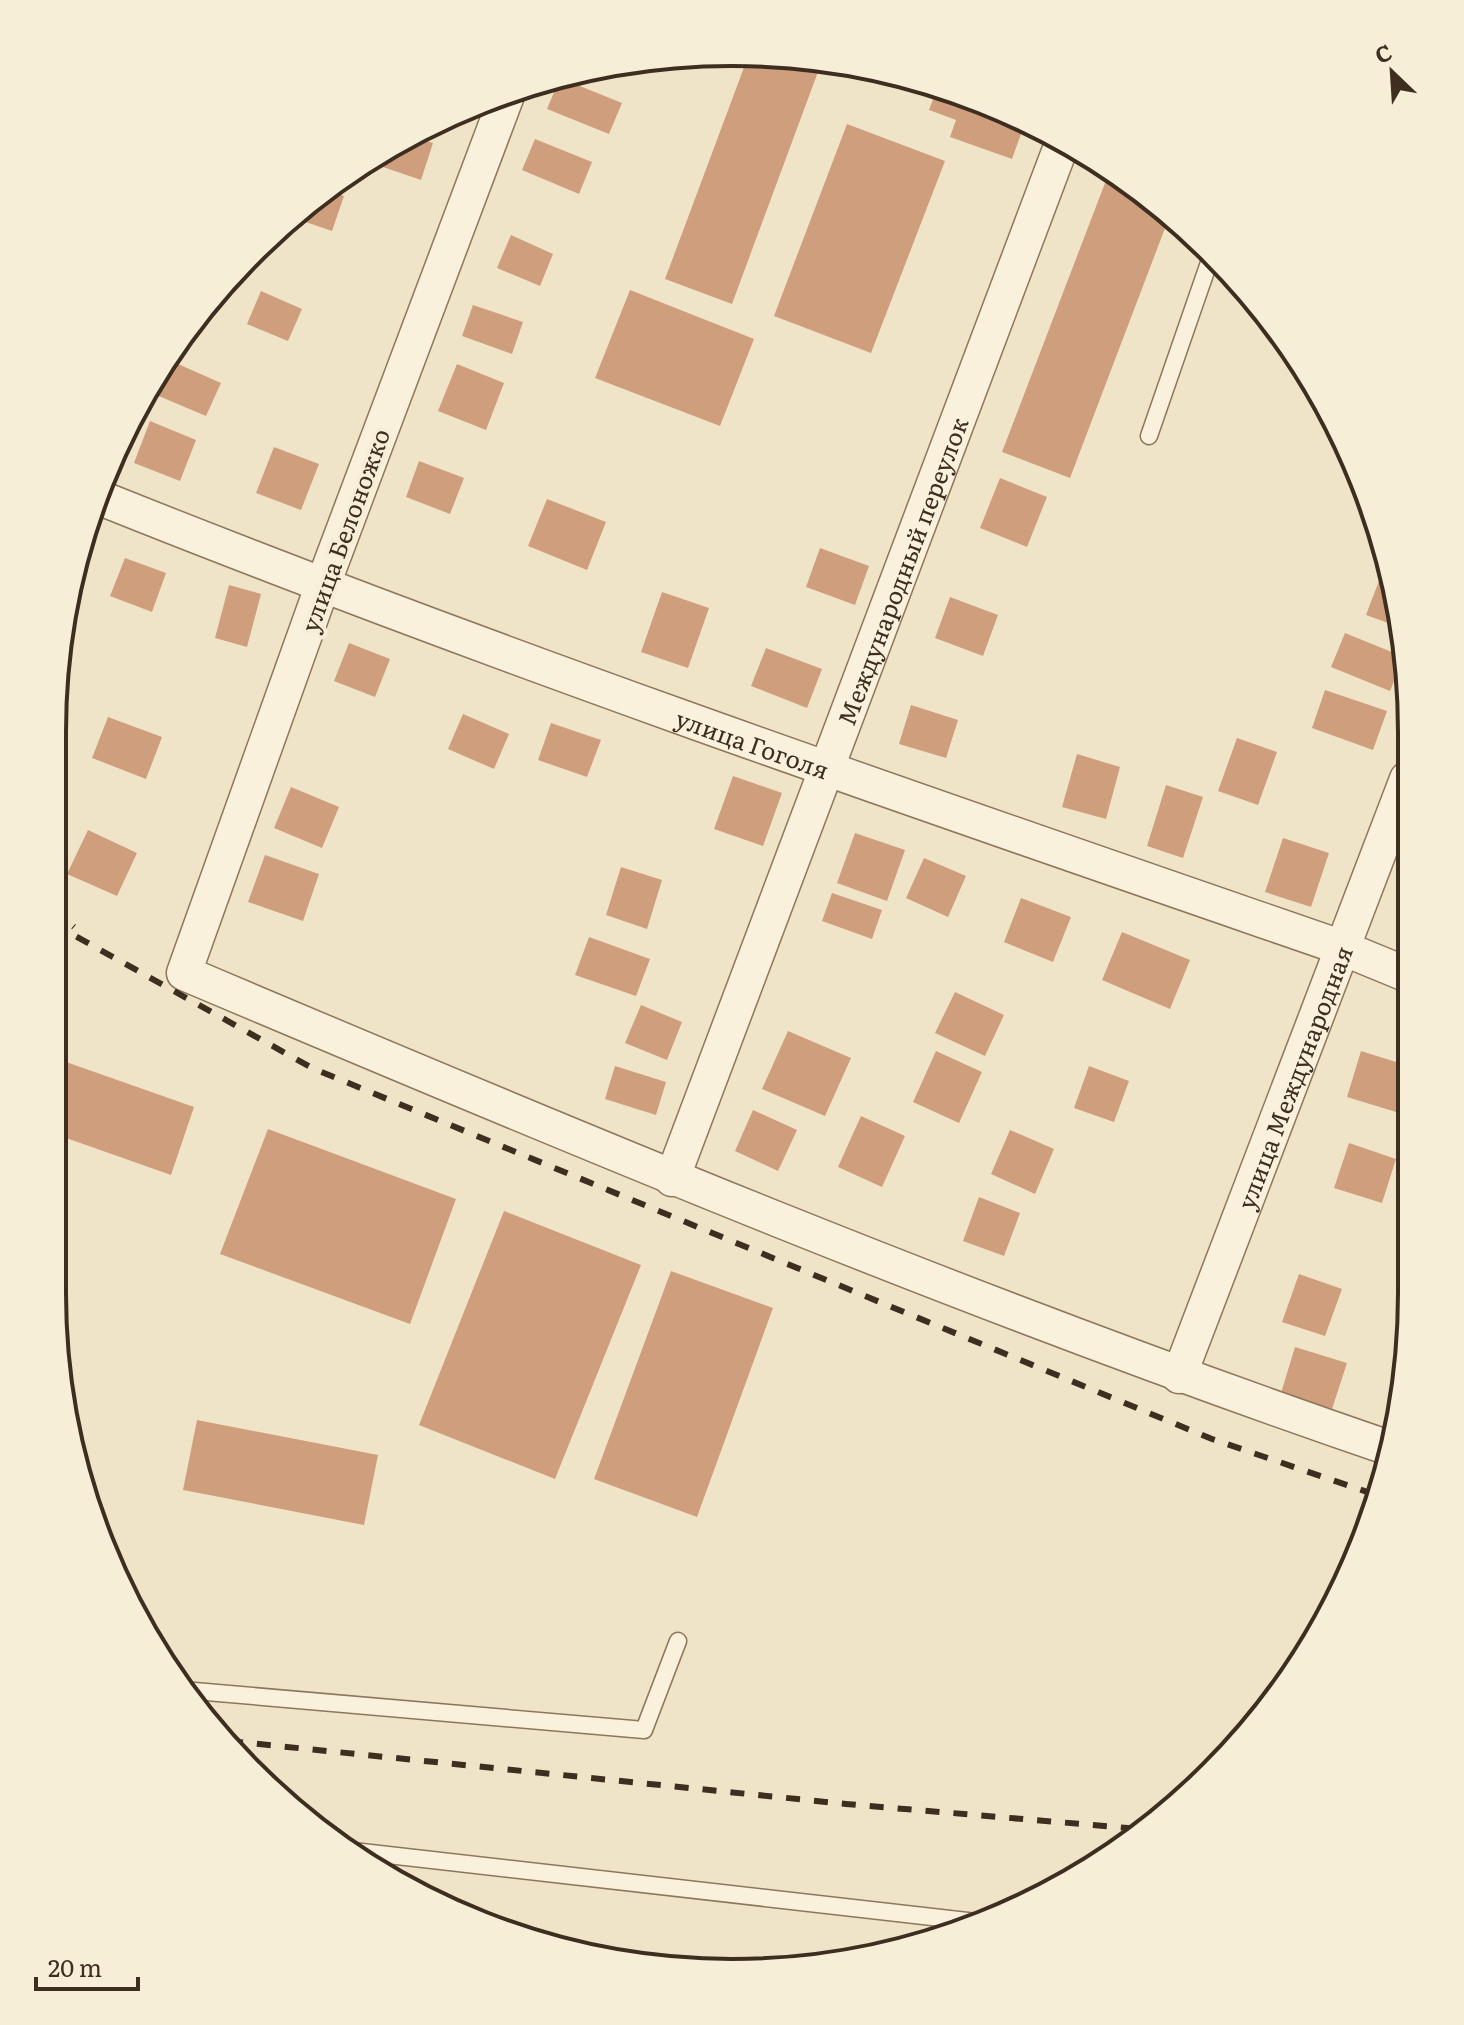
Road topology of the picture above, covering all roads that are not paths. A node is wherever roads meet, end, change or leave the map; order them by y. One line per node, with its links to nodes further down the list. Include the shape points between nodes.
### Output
1 (503, 107): 6 (street, улица Белоножко)
2 (1059, 152): 7 (street, Международный переулок)
3 (1208, 266): 4 (lane)
4 (1149, 436)
5 (108, 501): 6 (street, улица Гоголя)
6 (322, 587): 7 (street, улица Гоголя); 11 (street, улица Белоножко, via 184,973)
7 (826, 769): 9 (street, улица Гоголя); 11 (street, Международный переулок)
8 (1398, 802): 9 (street, улица Международная)
9 (1340, 947): 10 (street, улица Гоголя); 12 (street, улица Международная)
10 (1398, 971)
11 (672, 1179): 12 (street)
12 (1179, 1376): 13 (street)
13 (1380, 1445)
14 (678, 1641): 15 (lane, via 644,1730)
15 (199, 1691)
16 (372, 1853): 17 (lane)
17 (957, 1920)

